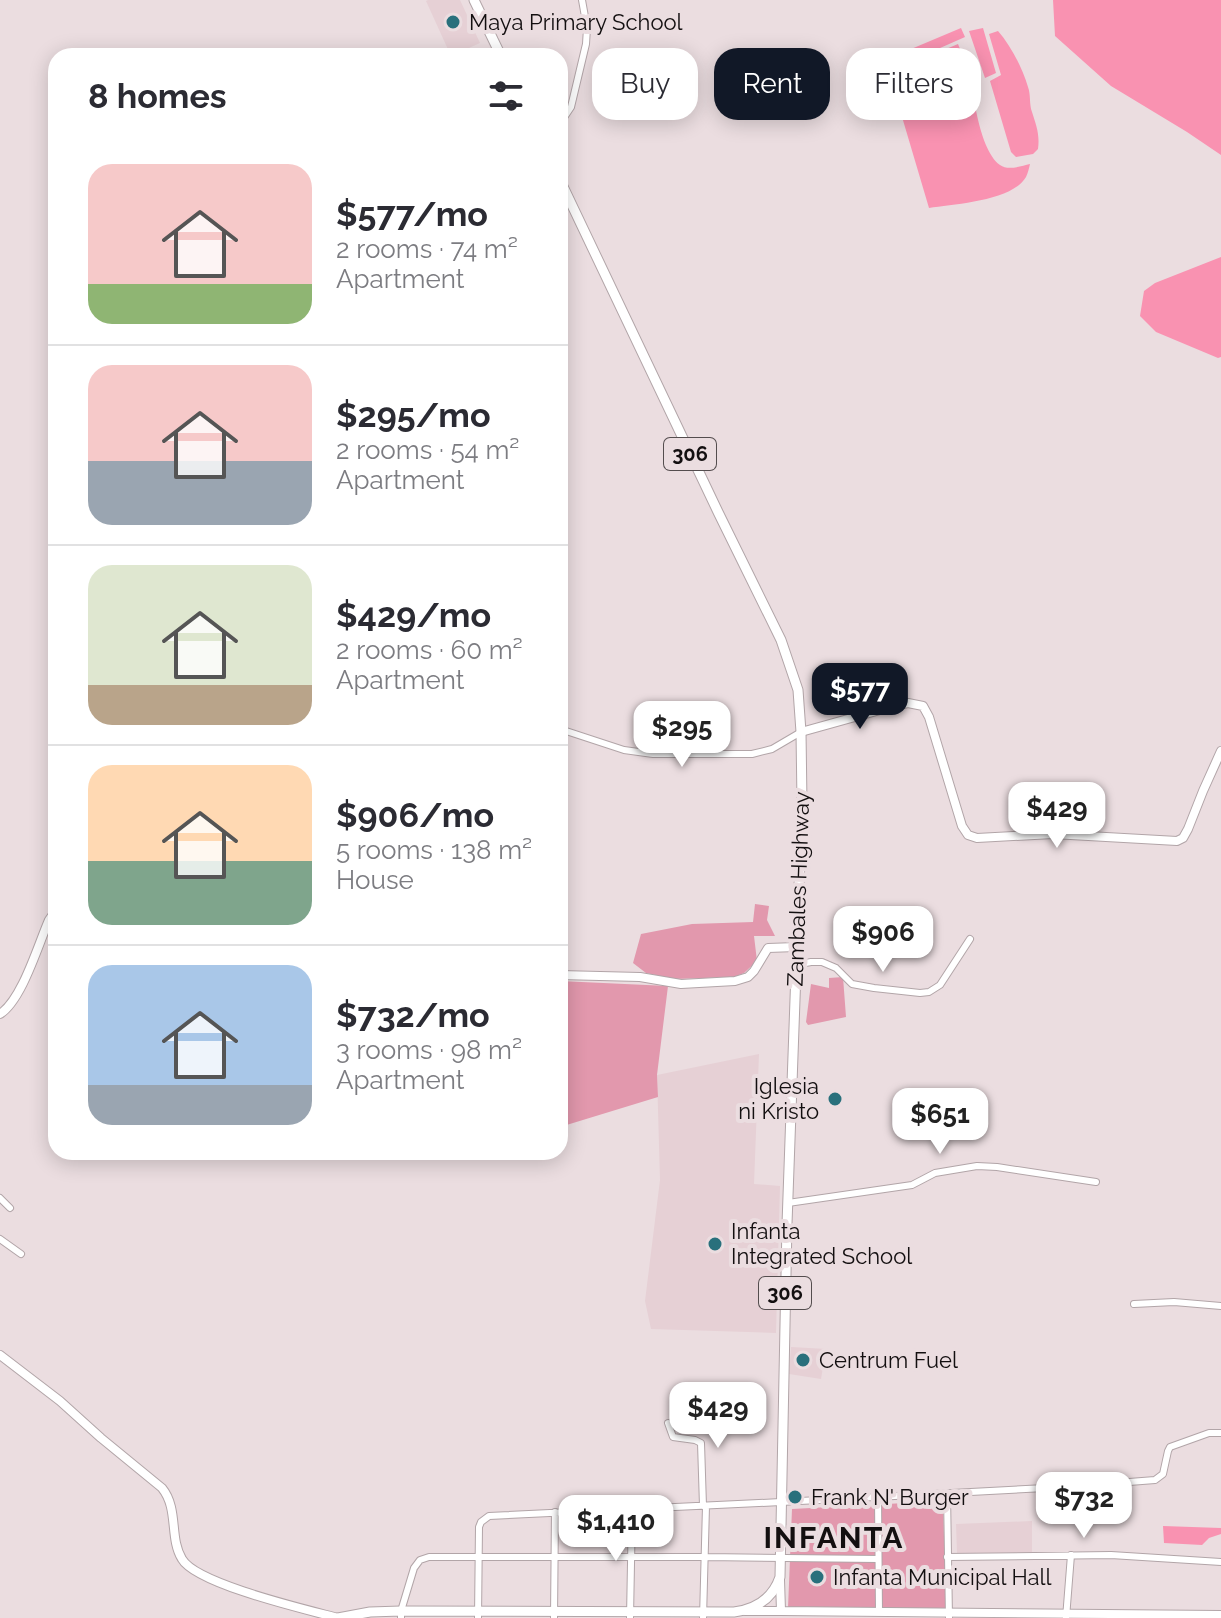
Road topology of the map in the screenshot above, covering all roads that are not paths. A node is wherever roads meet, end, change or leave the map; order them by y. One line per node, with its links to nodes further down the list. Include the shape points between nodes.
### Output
1 (474, 0): 3 (main road)
2 (582, 0): 4 (street, via 586,44)
3 (497, 48)
4 (568, 112)
5 (568, 197): 7 (main road, Zambales Highway / 306, via 781,640 798,690)
6 (568, 732): 7 (street, via 653,754 752,754)
7 (801, 732): 8 (street, via 898,705 923,706 962,826 977,838 1053,834 1177,841 1188,829); 11 (main road, Zambales Highway / 306)
8 (1221, 751)
9 (48, 922): 14 (street, via 18,995)
10 (970, 939): 12 (street, via 940,985 929,992 852,984 822,962)
11 (796, 947): 12 (main road, Zambales Highway / 306); 13 (street, via 768,948 754,971 735,981 681,984)
12 (795, 965): 17 (main road, Zambales Highway / 306)
13 (568, 975)
14 (0, 1014)
15 (1096, 1182): 17 (street, via 977,1166 935,1173 912,1185)
16 (0, 1198): 18 (street)
17 (788, 1203): 28 (main road, Zambales Highway / 306)
18 (10, 1208)
19 (0, 1239): 20 (street)
20 (21, 1254)
21 (1134, 1304): 22 (street)
22 (1221, 1306)
23 (0, 1355): 53 (street, via 162,1488 172,1508 180,1557 193,1571)
24 (668, 1423): 29 (street, via 673,1437 701,1443)
25 (1221, 1433): 26 (street, via 1169,1448 1163,1474 1155,1480)
26 (947, 1493): 27 (street); 36 (street)
27 (878, 1497): 28 (street); 39 (street)
28 (781, 1502): 29 (street); 38 (main road, Zambales Highway / 306)
29 (704, 1506): 30 (street); 35 (street)
30 (632, 1509): 31 (street); 34 (street)
31 (555, 1512): 33 (street, via 484,1518); 37 (street)
32 (1071, 1555): 36 (street); 40 (street); 52 (street)
33 (478, 1557): 37 (street); 45 (street, via 420,1560); 46 (street)
34 (631, 1557): 35 (street); 37 (street); 48 (street)
35 (705, 1557): 38 (street); 49 (street)
36 (947, 1557): 50 (street)
37 (555, 1558): 47 (street)
38 (781, 1558): 39 (street); 41 (main road, Zambales Highway / 306)
39 (878, 1559): 43 (street)
40 (1221, 1562)
41 (780, 1577): 42 (main road, via 766,1599); 44 (street)
42 (741, 1611): 44 (street); 49 (main road)
43 (879, 1612): 44 (street); 50 (street)
44 (781, 1614)
45 (401, 1615): 46 (main road); 53 (main road, via 370,1612)
46 (478, 1615): 47 (main road)
47 (554, 1615): 48 (main road)
48 (630, 1615): 49 (main road)
49 (703, 1615)
50 (949, 1615): 52 (street)
51 (1221, 1615): 52 (street)
52 (1066, 1616)
53 (338, 1618)

